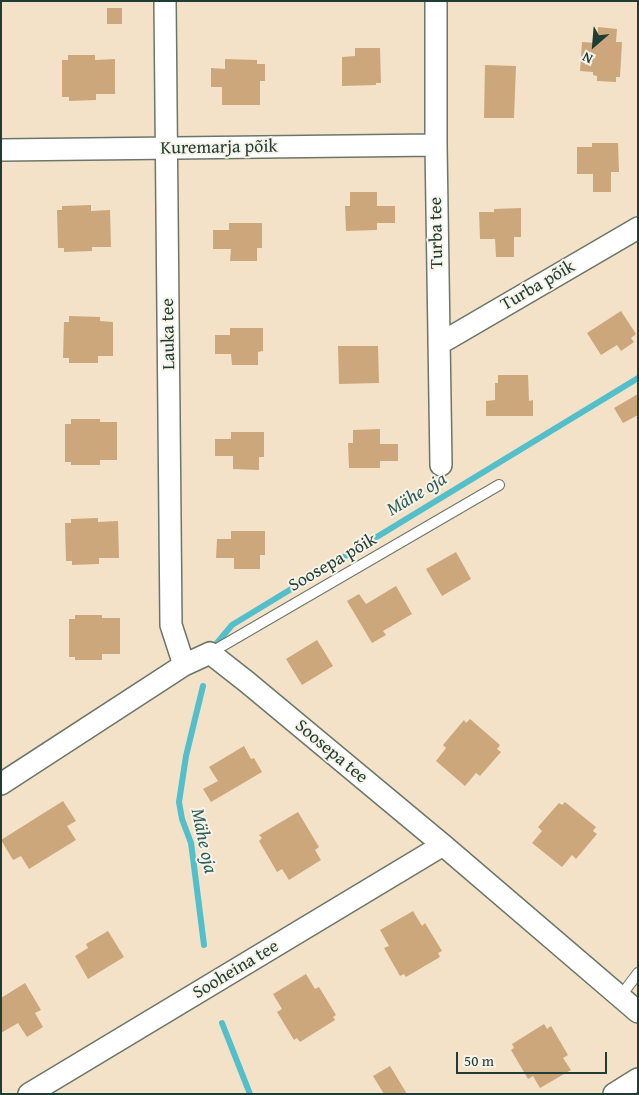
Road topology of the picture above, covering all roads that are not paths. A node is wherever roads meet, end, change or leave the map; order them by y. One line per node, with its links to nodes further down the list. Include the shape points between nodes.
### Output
1 (165, 1): 4 (street, Lauka tee)
2 (436, 1): 3 (street, Turba tee)
3 (436, 145): 4 (street, Kuremarja põik); 7 (street, Turba tee)
4 (167, 149): 5 (street, Kuremarja põik); 11 (street, Lauka tee, via 171,625)
5 (1, 150)
6 (638, 228): 7 (street, Turba põik)
7 (439, 344): 8 (street, Turba tee)
8 (441, 465)
9 (499, 485): 10 (lane, Soosepa põik)
10 (210, 654): 11 (street); 13 (street, Soosepa tee)
11 (184, 665): 12 (street)
12 (1, 784)
13 (443, 845): 15 (street, Soosepa tee); 18 (street, Sooheina tee)
14 (638, 973): 15 (lane)
15 (620, 997): 16 (street, Soosepa tee)
16 (638, 1012)
17 (638, 1080): 19 (street)
18 (29, 1094)
19 (614, 1094)

